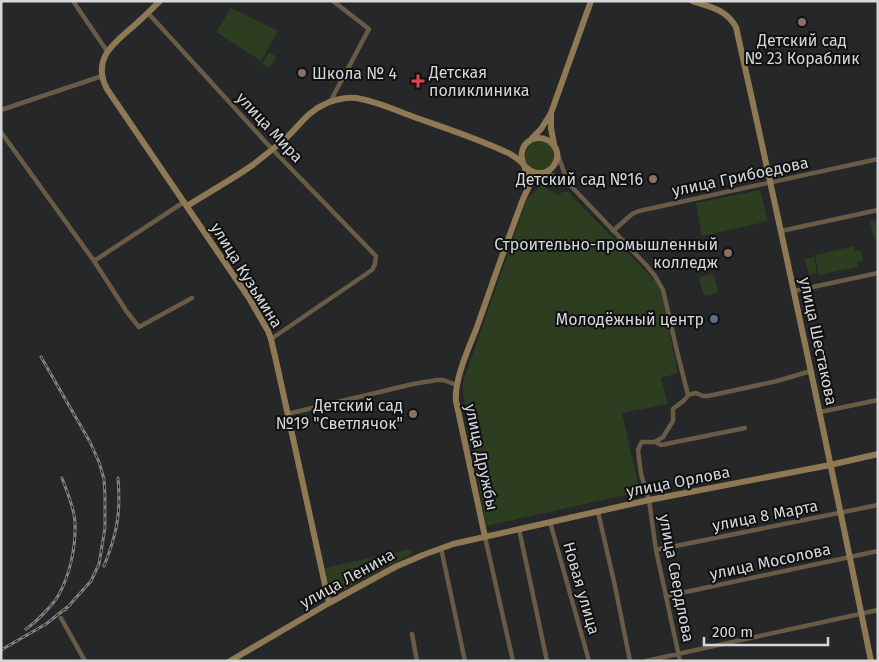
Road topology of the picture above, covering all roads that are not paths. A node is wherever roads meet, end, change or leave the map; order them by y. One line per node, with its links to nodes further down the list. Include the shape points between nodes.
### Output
1 (73, 1): 7 (street)
2 (160, 1): 6 (street)
3 (334, 1): 9 (street, via 369,29)
4 (591, 1): 11 (street)
5 (692, 1): 21 (street, улица Шестакова, via 724,13 736,27)
6 (148, 12): 7 (street); 15 (street, улица Мира)
7 (107, 51): 8 (street)
8 (102, 76): 10 (street); 24 (street, улица Кузьмина, via 107,89)
9 (330, 102): 15 (street, via 316,109); 16 (street, via 347,98 370,101)
10 (1, 110)
11 (551, 113): 13 (street, via 542,129); 14 (street)
12 (1, 132): 28 (street)
13 (528, 142): 14 (street, via 541,138); 16 (street, via 515,151); 19 (street, via 522,154)
14 (554, 146): 17 (street)
15 (272, 149): 24 (street, via 254,164); 32 (street, улица Мира, via 376,256 376,264 372,270)
16 (506, 152): 19 (street)
17 (557, 153): 20 (street, via 554,166); 23 (street)
18 (878, 159): 21 (street, улица Грибоедова)
19 (524, 164): 20 (street, via 532,172); 22 (street)
20 (542, 173): 22 (street); 23 (street, via 562,178)
21 (771, 183): 26 (street, улица Грибоедова, via 639,211); 27 (street, улица Шестакова)
22 (529, 185): 34 (street, улица Дружбы)
23 (571, 186): 26 (street)
24 (185, 204): 28 (street); 32 (street, улица Кузьмина, via 260,316)
25 (878, 210): 27 (street)
26 (613, 231): 35 (street, via 647,266 664,290)
27 (781, 231): 30 (street, улица Шестакова)
28 (94, 261): 31 (street, via 139,327)
29 (878, 273): 30 (street)
30 (794, 291): 33 (street, улица Шестакова)
31 (192, 298)
32 (271, 339): 38 (street, улица Кузьмина)
33 (811, 371): 35 (street, via 708,396); 37 (street, улица Шестакова)
34 (456, 385): 38 (street, via 443,380 413,384); 49 (street, улица Дружбы, via 456,401)
35 (688, 395): 40 (street, via 673,409 673,421 667,432)
36 (878, 400): 37 (street)
37 (820, 412): 42 (street, улица Шестакова)
38 (287, 414): 55 (street, улица Кузьмина)
39 (745, 428): 40 (street, via 661,445)
40 (654, 442): 43 (street, улица Свердлова, via 642,442 638,450)
41 (878, 454): 42 (street, улица Орлова)
42 (830, 465): 43 (street, улица Орлова); 46 (street, улица Шестакова)
43 (649, 500): 45 (street, улица Орлова); 51 (street, улица Свердлова)
44 (878, 505): 46 (street, улица 8 Марта)
45 (598, 512): 47 (street, улица Орлова); 68 (street)
46 (841, 513): 51 (street, улица 8 Марта); 53 (street, улица Шестакова)
47 (550, 522): 48 (street, улица Орлова); 67 (street, Новая улица)
48 (519, 529): 49 (street, улица Орлова); 66 (street)
49 (484, 537): 50 (street, улица Ленина); 65 (street)
50 (441, 548): 55 (street, улица Ленина, via 395,567); 64 (street)
51 (656, 550): 54 (street, улица Свердлова)
52 (878, 551): 53 (street, улица Мосолова)
53 (850, 556): 54 (street, улица Мосолова); 57 (street, улица Шестакова)
54 (667, 596): 60 (street, улица Свердлова)
55 (329, 603): 62 (street, улица Ленина)
56 (878, 610): 57 (street)
57 (862, 613): 60 (street); 71 (street, улица Шестакова)
58 (61, 618): 61 (street)
59 (412, 634): 63 (street)
60 (679, 653): 69 (street); 70 (street, улица Свердлова)
61 (85, 661)
62 (230, 661)
63 (418, 661)
64 (465, 661)
65 (513, 661)
66 (547, 661)
67 (589, 661)
68 (630, 661)
69 (646, 661)
70 (680, 661)
71 (871, 661)

